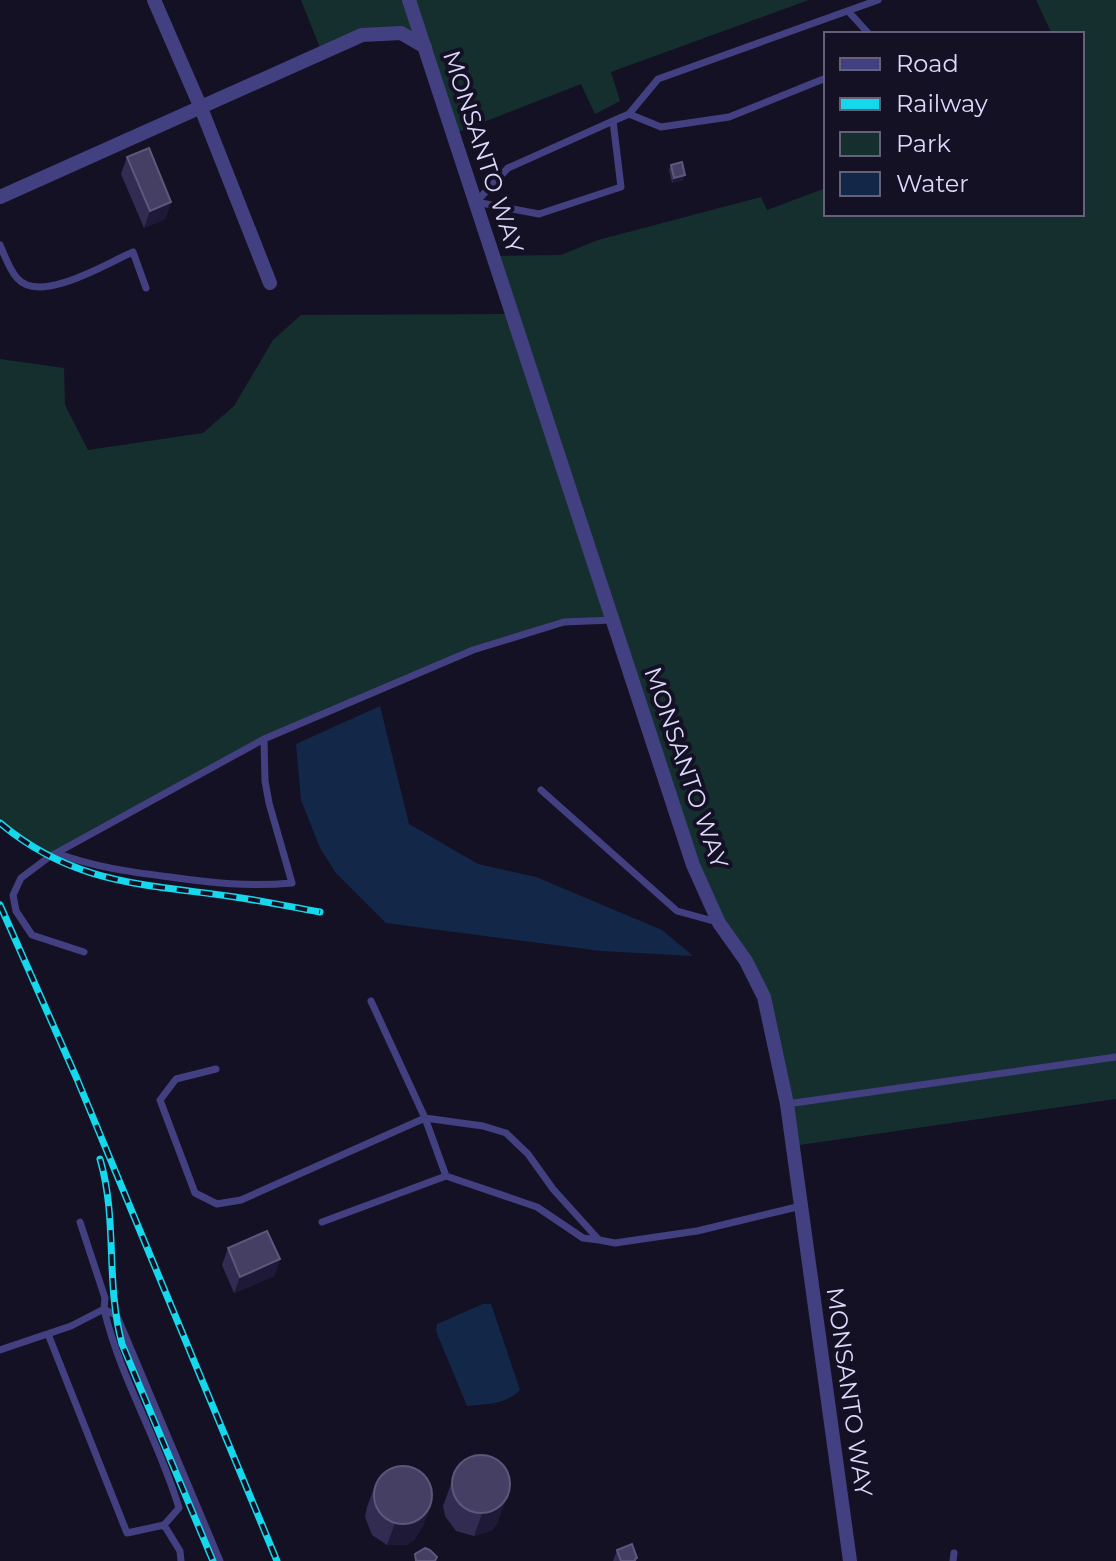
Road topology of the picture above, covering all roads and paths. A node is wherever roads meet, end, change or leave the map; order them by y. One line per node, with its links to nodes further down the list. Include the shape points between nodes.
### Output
1 (154, 0): 8 (street)
2 (409, 0): 6 (street, MONSANTO WAY)
3 (878, 0): 4 (lane)
4 (848, 11): 5 (lane); 9 (lane, via 658,79)
5 (867, 32)
6 (425, 47): 8 (street, via 401,33 362,35); 12 (street, MONSANTO WAY)
7 (824, 79): 9 (lane, via 729,117 661,127)
8 (201, 108): 11 (street); 14 (street)
9 (629, 114): 10 (lane)
10 (613, 121): 12 (lane, via 508,168); 12 (lane, via 621,187 539,214)
11 (0, 197)
12 (476, 202): 16 (street, MONSANTO WAY)
13 (0, 245): 15 (lane, via 19,281 37,289 57,286 133,252)
14 (270, 283)
15 (146, 288)
16 (613, 620): 17 (lane, via 564,622 473,650); 20 (street, MONSANTO WAY, via 693,865)
17 (264, 739): 19 (lane); 19 (lane, via 269,803 292,883 213,884 113,871)
18 (541, 790): 20 (lane, via 677,911)
19 (56, 853): 21 (lane, via 21,878 13,895 16,911 32,935)
20 (719, 923): 25 (street, MONSANTO WAY, via 764,997)
21 (84, 952)
22 (371, 1001): 26 (lane)
23 (1116, 1057): 25 (lane)
24 (216, 1069): 26 (lane, via 176,1079 160,1100 195,1193 217,1204 241,1200)
25 (787, 1104): 28 (street, MONSANTO WAY)
26 (425, 1118): 27 (lane); 31 (lane, via 506,1133)
27 (446, 1176): 30 (lane); 31 (lane, via 537,1207 583,1238)
28 (801, 1206): 31 (lane, via 697,1231 615,1243); 38 (street, MONSANTO WAY)
29 (80, 1222): 32 (lane)
30 (322, 1222)
31 (599, 1240)
32 (104, 1309): 33 (lane); 35 (lane, via 179,1508); 37 (lane, via 117,1316)
33 (48, 1334): 34 (lane); 35 (lane, via 127,1533)
34 (0, 1350)
35 (164, 1525): 36 (lane)
36 (181, 1561)
37 (220, 1561)
38 (850, 1561)

